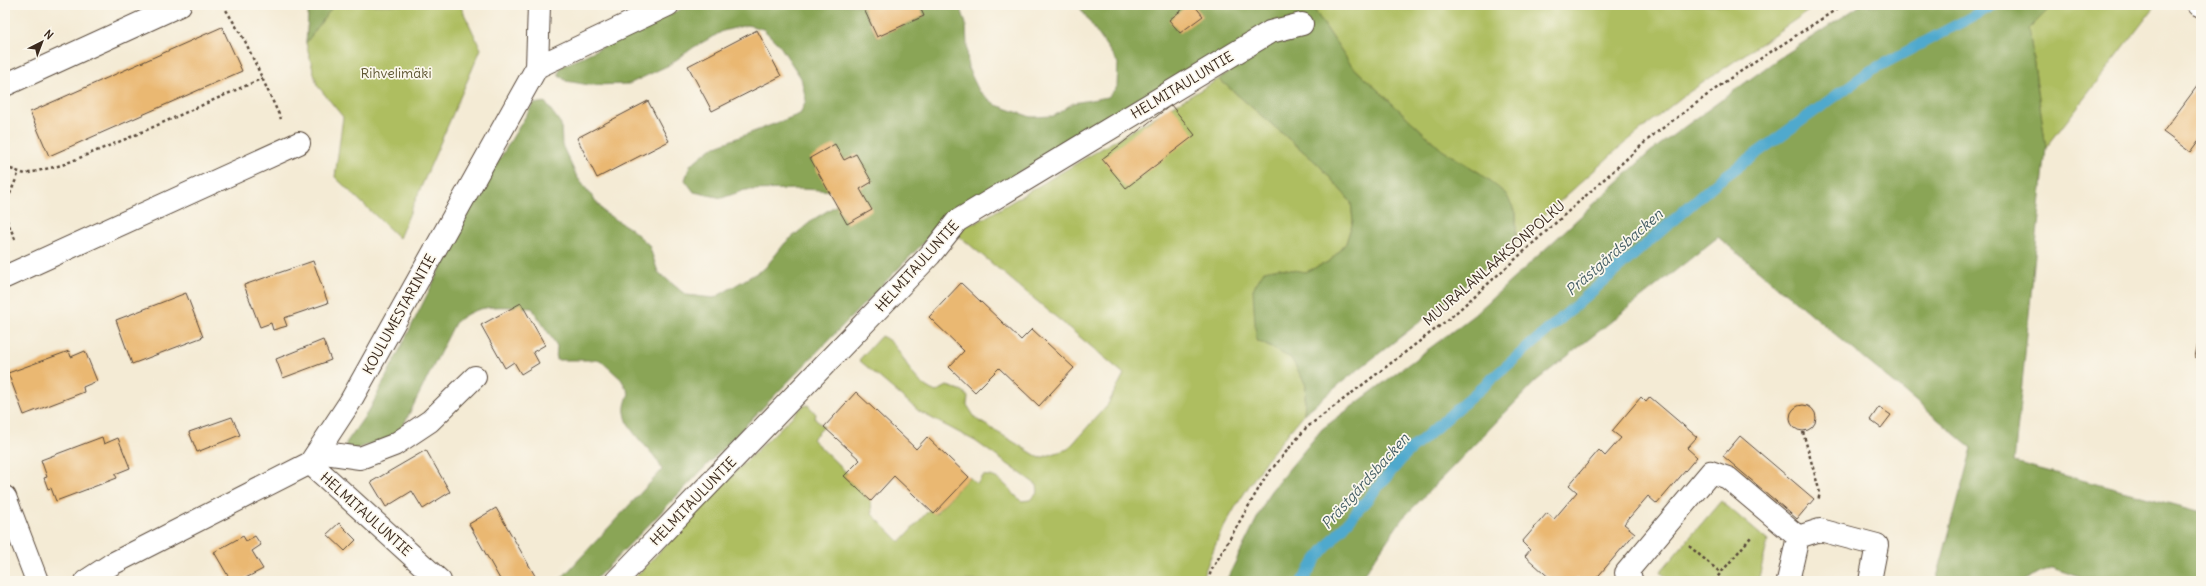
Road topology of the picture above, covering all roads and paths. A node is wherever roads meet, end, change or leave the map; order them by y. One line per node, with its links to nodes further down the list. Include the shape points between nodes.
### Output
1 (180, 5): 9 (street)
2 (223, 5): 8 (path, via 245,41)
3 (539, 5): 7 (street)
4 (668, 5): 7 (street)
5 (1843, 5): 29 (path, MUURALANLAAKSONPOLKU, via 1729,79 1652,136 1450,318 1306,428 1266,476 1211,571)
6 (1302, 24): 28 (street, HELMITAULUNTIE, via 1270,32 957,221 930,255)
7 (536, 67): 18 (street, KOULUMESTARINTIE, via 350,402)
8 (262, 78): 10 (path); 13 (path, via 62,165 25,174)
9 (5, 85)
10 (280, 116)
11 (299, 143): 15 (street)
12 (5, 167): 13 (path)
13 (19, 172): 14 (path, via 5,206)
14 (5, 216)
15 (5, 277)
16 (475, 377): 18 (street, via 430,421 394,445 360,458)
17 (1803, 432): 22 (path, via 1820,493 1816,510)
18 (314, 457): 26 (street, via 112,564); 27 (street, HELMITAULUNTIE)
19 (5, 497): 25 (street)
20 (1770, 513): 21 (street, via 1728,478 1711,472); 23 (street); 24 (path)
21 (1666, 526): 24 (path); 30 (street, via 1626,573)
22 (1820, 530): 23 (street); 33 (street, via 1877,546)
23 (1798, 537): 32 (street)
24 (1721, 573): 31 (path)
25 (37, 581)
26 (86, 581)
27 (440, 581)
28 (616, 581)
29 (1208, 581)
30 (1632, 581)
31 (1714, 581)
32 (1788, 581)
33 (1870, 581)

